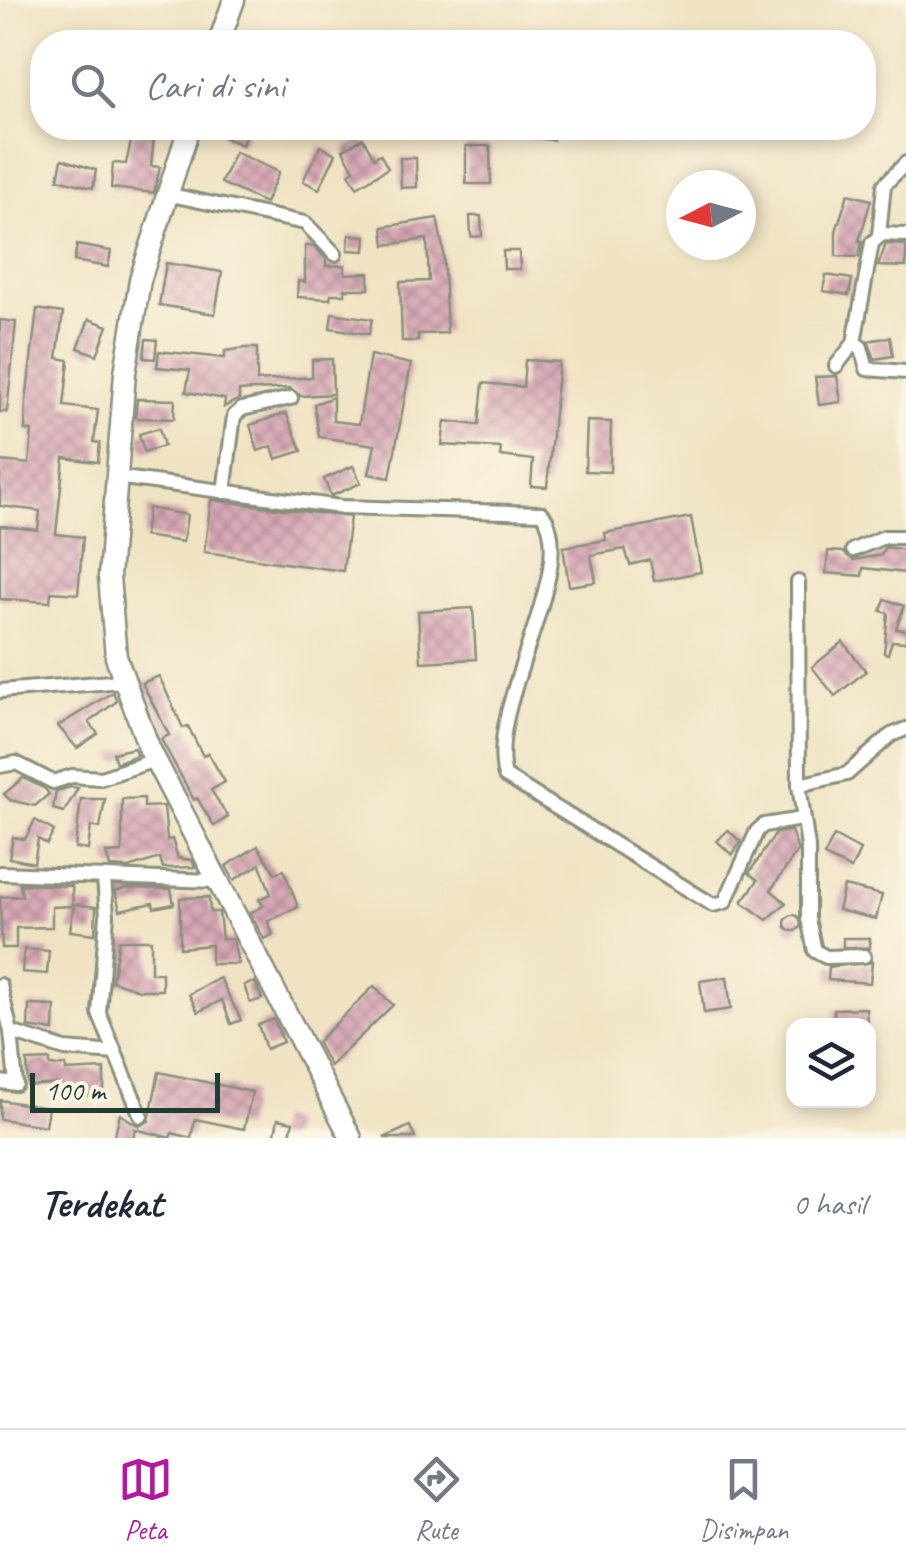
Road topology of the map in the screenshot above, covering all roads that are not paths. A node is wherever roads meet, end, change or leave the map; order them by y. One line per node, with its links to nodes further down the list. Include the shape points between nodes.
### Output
1 (234, 0): 2 (main road)
2 (224, 30)
3 (185, 140): 5 (main road)
4 (906, 163): 7 (street, via 881,194)
5 (166, 194): 8 (street, via 305,223); 13 (main road, via 140,280)
6 (906, 235): 7 (street)
7 (878, 236): 9 (street, via 869,253)
8 (335, 254)
9 (854, 343): 10 (street); 11 (street, via 867,369)
10 (836, 366)
11 (906, 372)
12 (290, 398): 14 (street, via 234,416)
13 (116, 477): 14 (street); 18 (main road, via 109,577)
14 (224, 492): 24 (street, via 341,507 542,513 552,550 503,728 505,776 714,905 724,902 757,831)
15 (906, 537): 16 (street, via 884,536)
16 (854, 550)
17 (798, 582): 23 (street)
18 (123, 680): 19 (street); 21 (main road)
19 (0, 691)
20 (906, 729): 23 (street, via 843,776)
21 (156, 760): 22 (street, via 101,778 53,782 16,763); 27 (main road)
22 (0, 766)
23 (799, 785): 24 (street)
24 (802, 819): 28 (street, via 815,951)
25 (0, 873): 26 (street)
26 (104, 879): 27 (street); 31 (street, via 98,1003)
27 (214, 882): 34 (main road)
28 (864, 956)
29 (0, 985): 30 (street)
30 (11, 1032): 31 (street, via 66,1049); 32 (street, via 16,1084)
31 (115, 1053): 33 (street)
32 (0, 1082)
33 (141, 1116)
34 (351, 1138)

